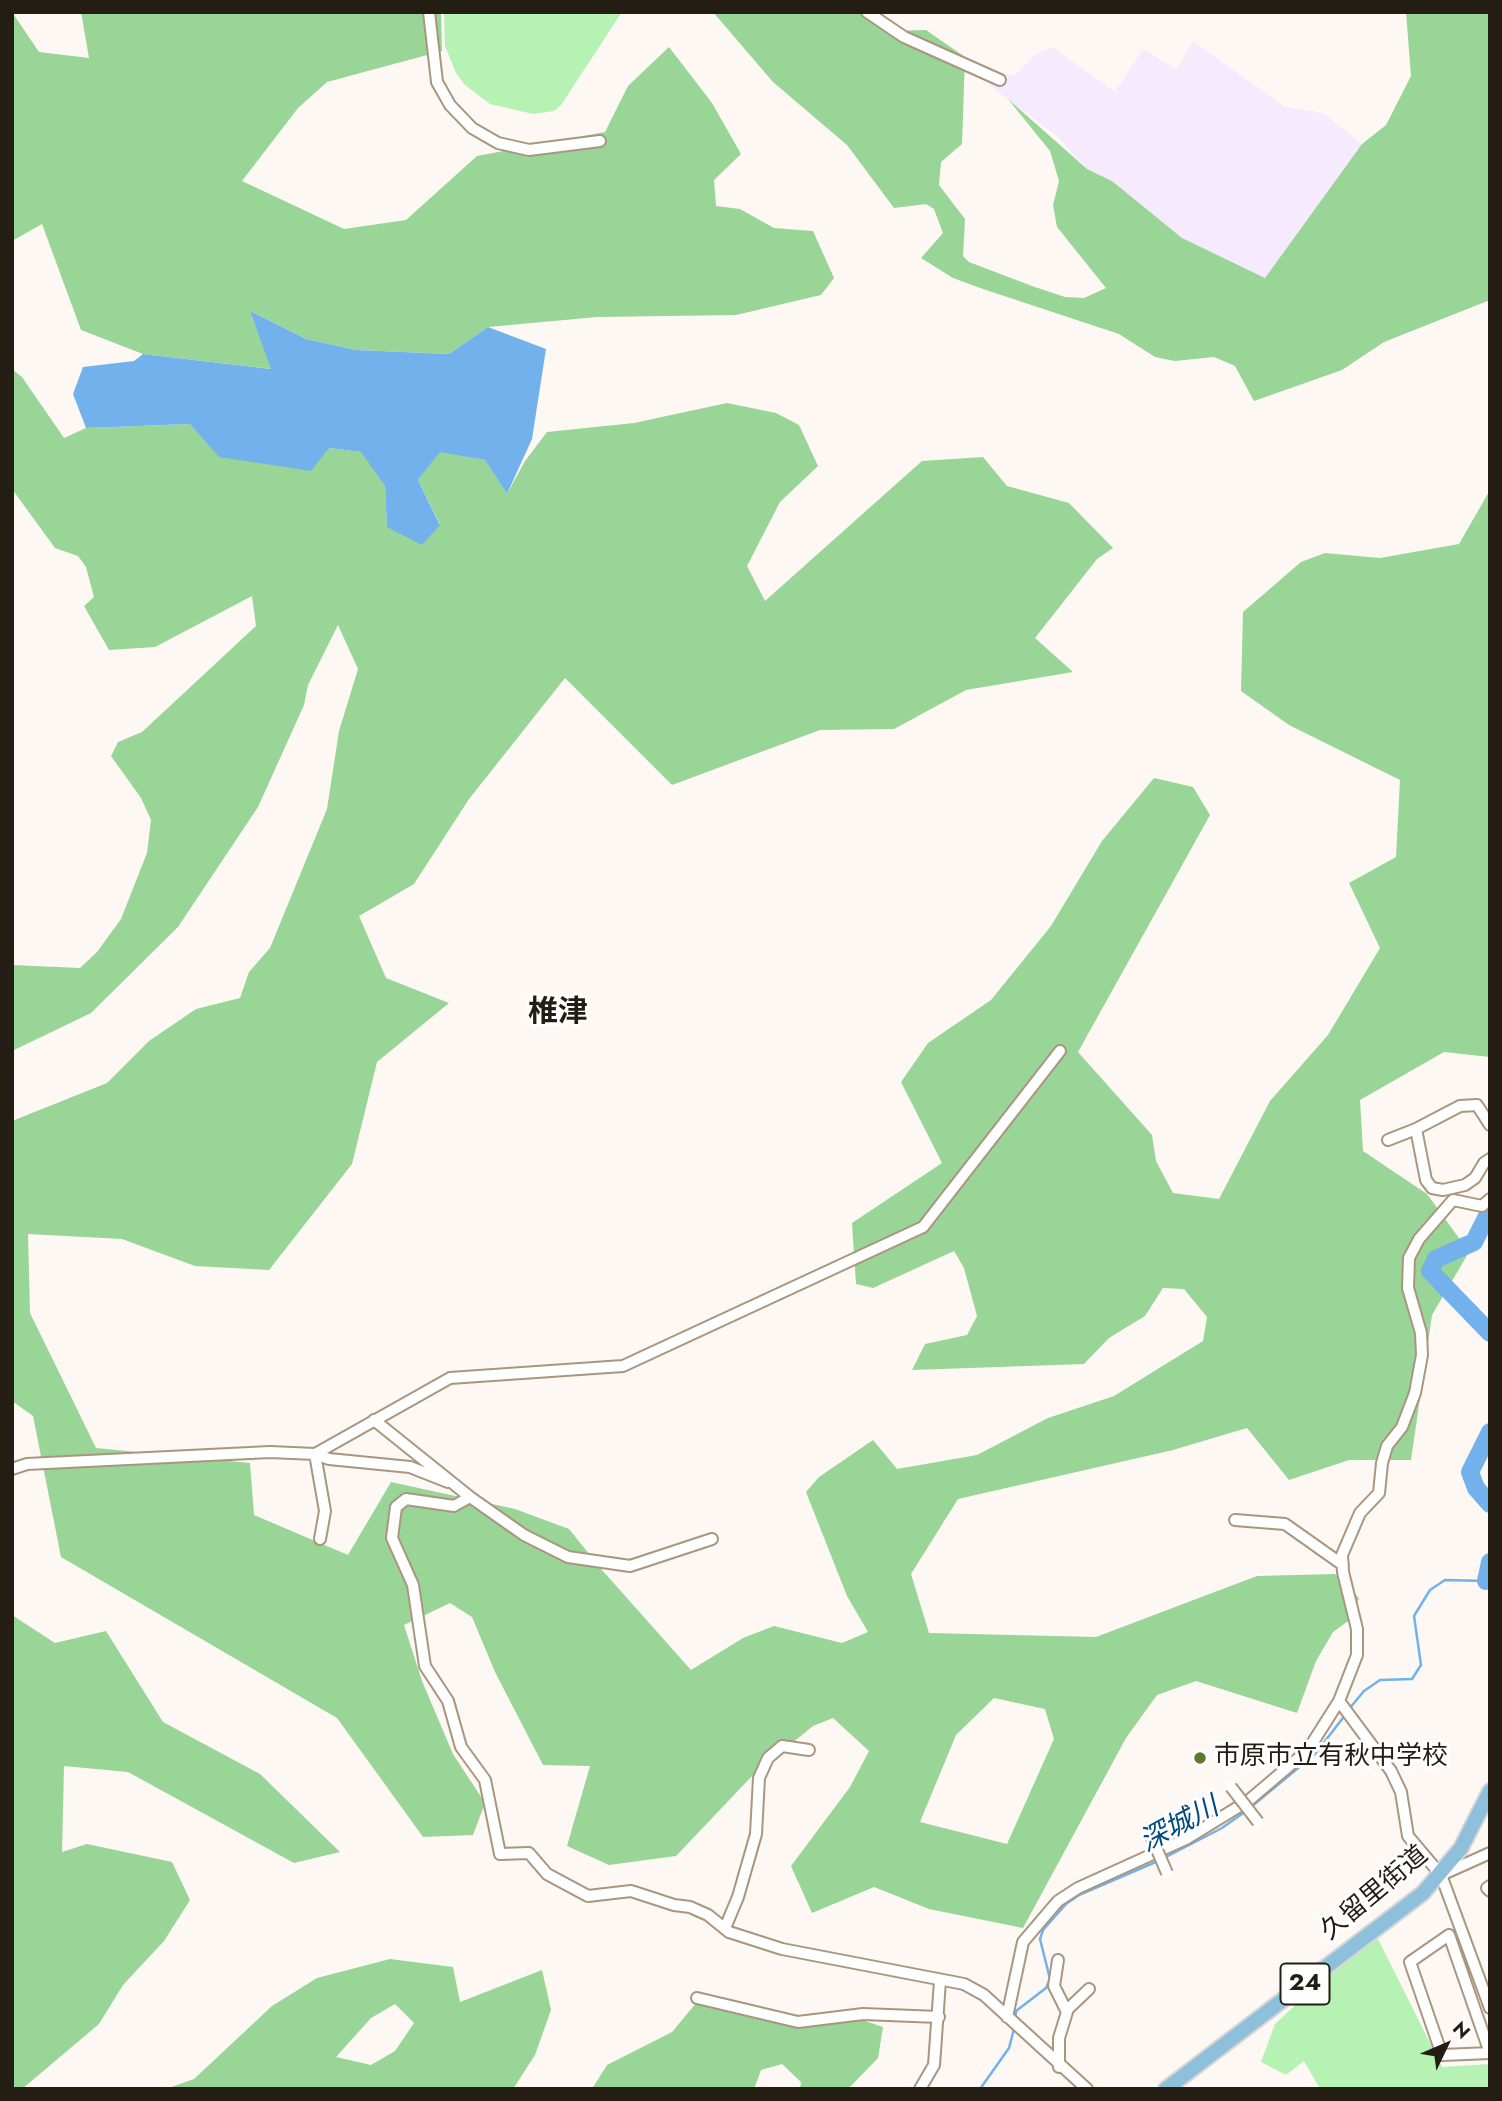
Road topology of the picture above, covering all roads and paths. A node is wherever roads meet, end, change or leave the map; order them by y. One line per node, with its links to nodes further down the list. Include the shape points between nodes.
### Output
1 (429, 12): 4 (street, via 437,82 450,105 472,128 498,142 529,150)
2 (867, 12): 3 (street, via 904,37)
3 (1000, 80)
4 (600, 141)
5 (1060, 1051): 11 (street, via 923,1227 623,1366 450,1378)
6 (1490, 1125): 7 (street, via 1478,1105 1469,1105)
7 (1416, 1129): 8 (street); 9 (street, via 1426,1180 1432,1188 1465,1185)
8 (1388, 1140)
9 (1490, 1159)
10 (1490, 1199): 21 (street, via 1482,1206 1453,1200 1419,1239 1409,1258 1408,1288 1421,1332 1415,1393 1402,1427 1387,1446 1379,1493 1349,1533)
11 (374, 1420): 12 (street); 13 (street)
12 (315, 1454): 14 (street, via 270,1452 27,1464); 15 (street, via 329,1460); 19 (street, via 326,1511)
13 (423, 1459): 15 (street); 16 (street)
14 (12, 1469)
15 (415, 1469): 16 (street)
16 (457, 1485): 17 (street)
17 (470, 1497): 20 (street, via 524,1535 568,1557 630,1566); 31 (street, via 454,1506 406,1499 396,1507 392,1538 413,1585 425,1666 448,1701 461,1747 485,1780 500,1854 529,1853 547,1874 588,1896 631,1891 690,1907)
18 (1235, 1520): 21 (street, via 1284,1524)
19 (320, 1539)
20 (712, 1539)
21 (1343, 1565): 22 (street, via 1357,1629 1357,1655)
22 (1339, 1701): 30 (street, via 1391,1771 1401,1792 1408,1836); 39 (street, via 1308,1750 1248,1801 1186,1839 1058,1901 1023,1942)
23 (809, 1750): 31 (street, via 782,1746 768,1758 759,1778 756,1834)
24 (1231, 1787): 26 (street, bridge)
25 (1490, 1791): 30 (main road, 久留里街道 / 24, via 1461,1848)
26 (1258, 1822)
27 (1151, 1836): 29 (street, bridge)
28 (1490, 1853): 30 (street)
29 (1167, 1873)
30 (1441, 1875): 36 (street); 44 (main road, 久留里街道 / 24)
31 (725, 1928): 33 (street, via 782,1949)
32 (1058, 1959): 37 (street, via 1054,1986)
33 (940, 1980): 38 (street); 39 (street, via 964,1984 984,1995)
34 (1089, 1989): 37 (street)
35 (697, 1998): 38 (street, via 798,2022 863,2014)
36 (1490, 2008)
37 (1067, 2010): 41 (street, via 1059,2038)
38 (939, 2017): 42 (street, via 934,2065)
39 (1007, 2017): 41 (street)
40 (1490, 2053): 40 (street, via 1442,2054 1409,1962 1449,1935)
41 (1059, 2067): 43 (street)
42 (920, 2089)
43 (1087, 2089)
44 (1166, 2089)

